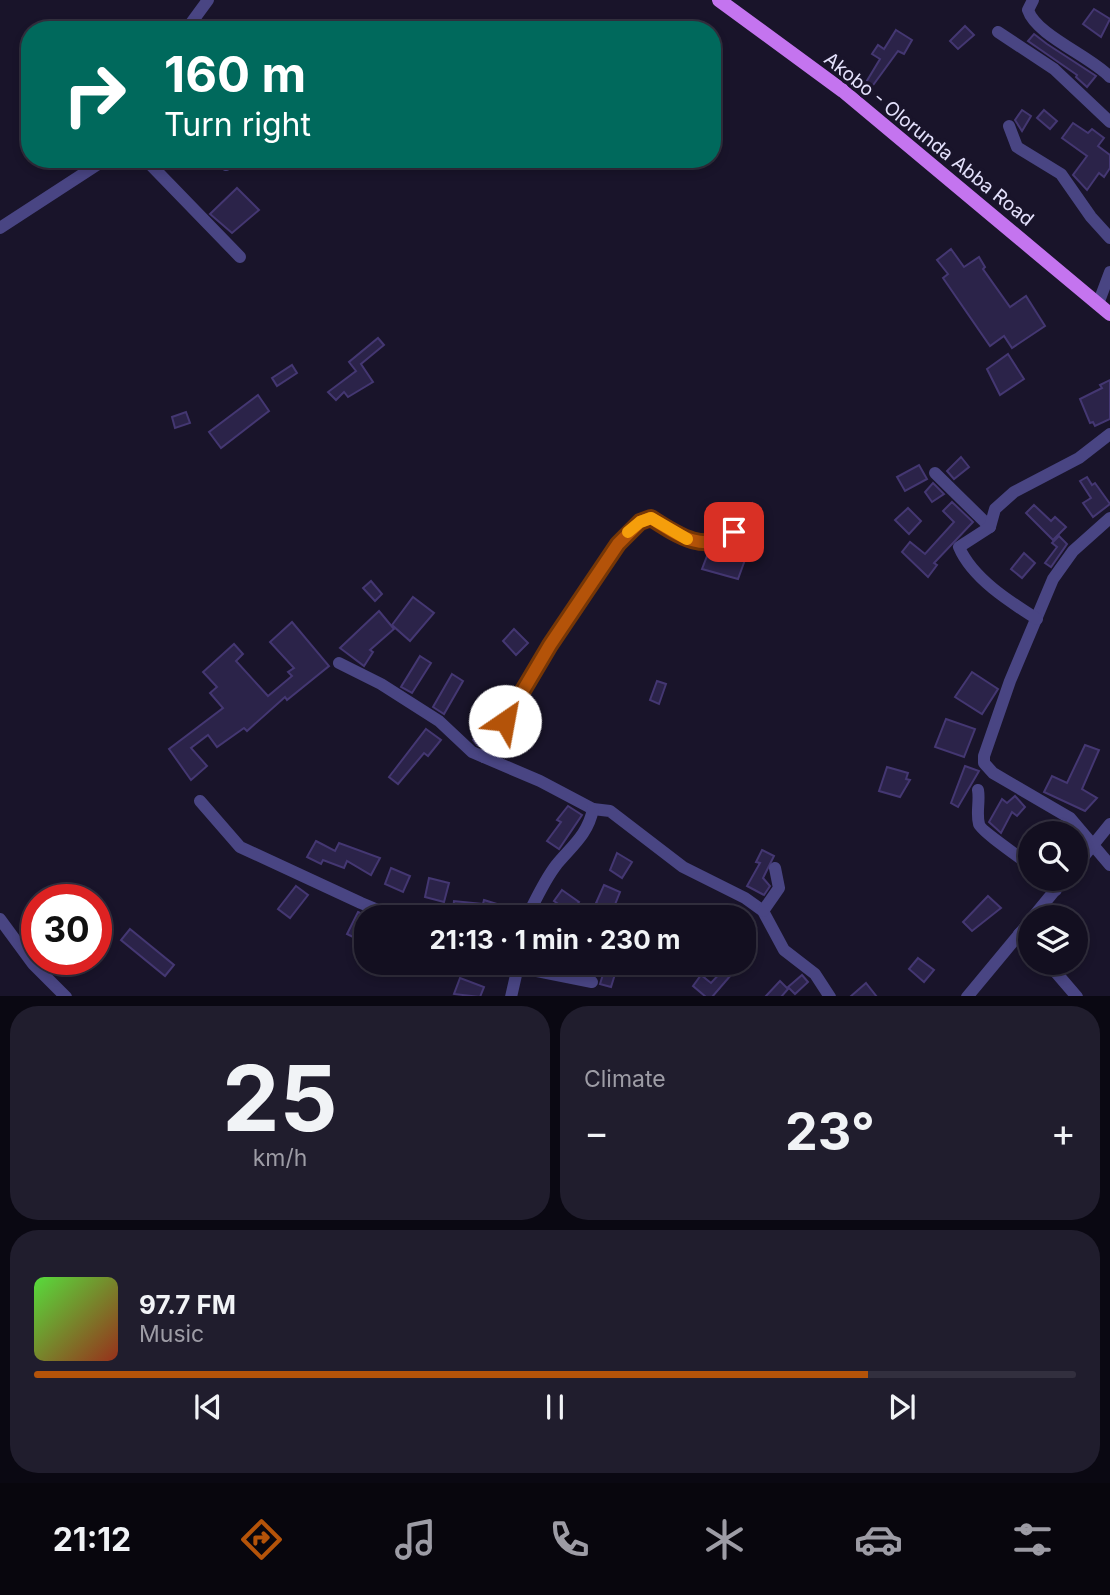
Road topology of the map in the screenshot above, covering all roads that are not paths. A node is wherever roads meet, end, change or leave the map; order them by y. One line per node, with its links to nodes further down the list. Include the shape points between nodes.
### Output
1 (208, 0): 4 (street)
2 (719, 0): 15 (main road, Akobo - Olorunda Abba Road, via 843,90)
3 (1033, 0): 6 (street, via 1028,10 1035,24)
4 (193, 21)
5 (998, 32): 7 (street, via 1054,69)
6 (1110, 77)
7 (1110, 122)
8 (1009, 126): 12 (street, via 1017,148 1062,174)
9 (92, 168): 11 (street)
10 (154, 168): 13 (street)
11 (0, 228)
12 (1110, 238)
13 (240, 257)
14 (1110, 272): 15 (street)
15 (1098, 304): 16 (main road, Akobo - Olorunda Abba Road)
16 (1110, 314)
17 (1110, 434): 21 (street, via 1079,458 1014,492 995,509)
18 (935, 473): 21 (street)
19 (1110, 519): 22 (street, via 1063,563)
20 (738, 520): 24 (street, via 724,541 703,544 651,518 627,533 550,645)
21 (990, 527): 22 (street, via 960,547 965,560)
22 (1037, 619): 29 (street, via 1010,681 984,763 1015,788 1070,818)
23 (339, 663): 24 (street, via 439,721 472,752)
24 (484, 757): 27 (street)
25 (978, 790): 31 (street, via 979,825 985,834)
26 (200, 801): 35 (street, via 240,847)
27 (593, 809): 36 (street, via 581,839 556,865); 38 (street, via 610,811 683,867)
28 (1110, 824): 29 (street)
29 (1093, 845): 30 (street); 32 (street)
30 (1088, 851)
31 (1018, 854)
32 (1110, 865)
33 (775, 868): 38 (street, via 779,888)
34 (1055, 891): 37 (street)
35 (366, 905)
36 (534, 905)
37 (1044, 905)
38 (763, 911): 47 (street, via 783,950 815,974)
39 (0, 919): 45 (street, via 33,964)
40 (1018, 935): 48 (street)
41 (517, 975): 46 (street)
42 (557, 975): 44 (street)
43 (1059, 975): 49 (street)
44 (592, 982)
45 (66, 996)
46 (511, 996)
47 (830, 996)
48 (967, 996)
49 (1077, 996)

